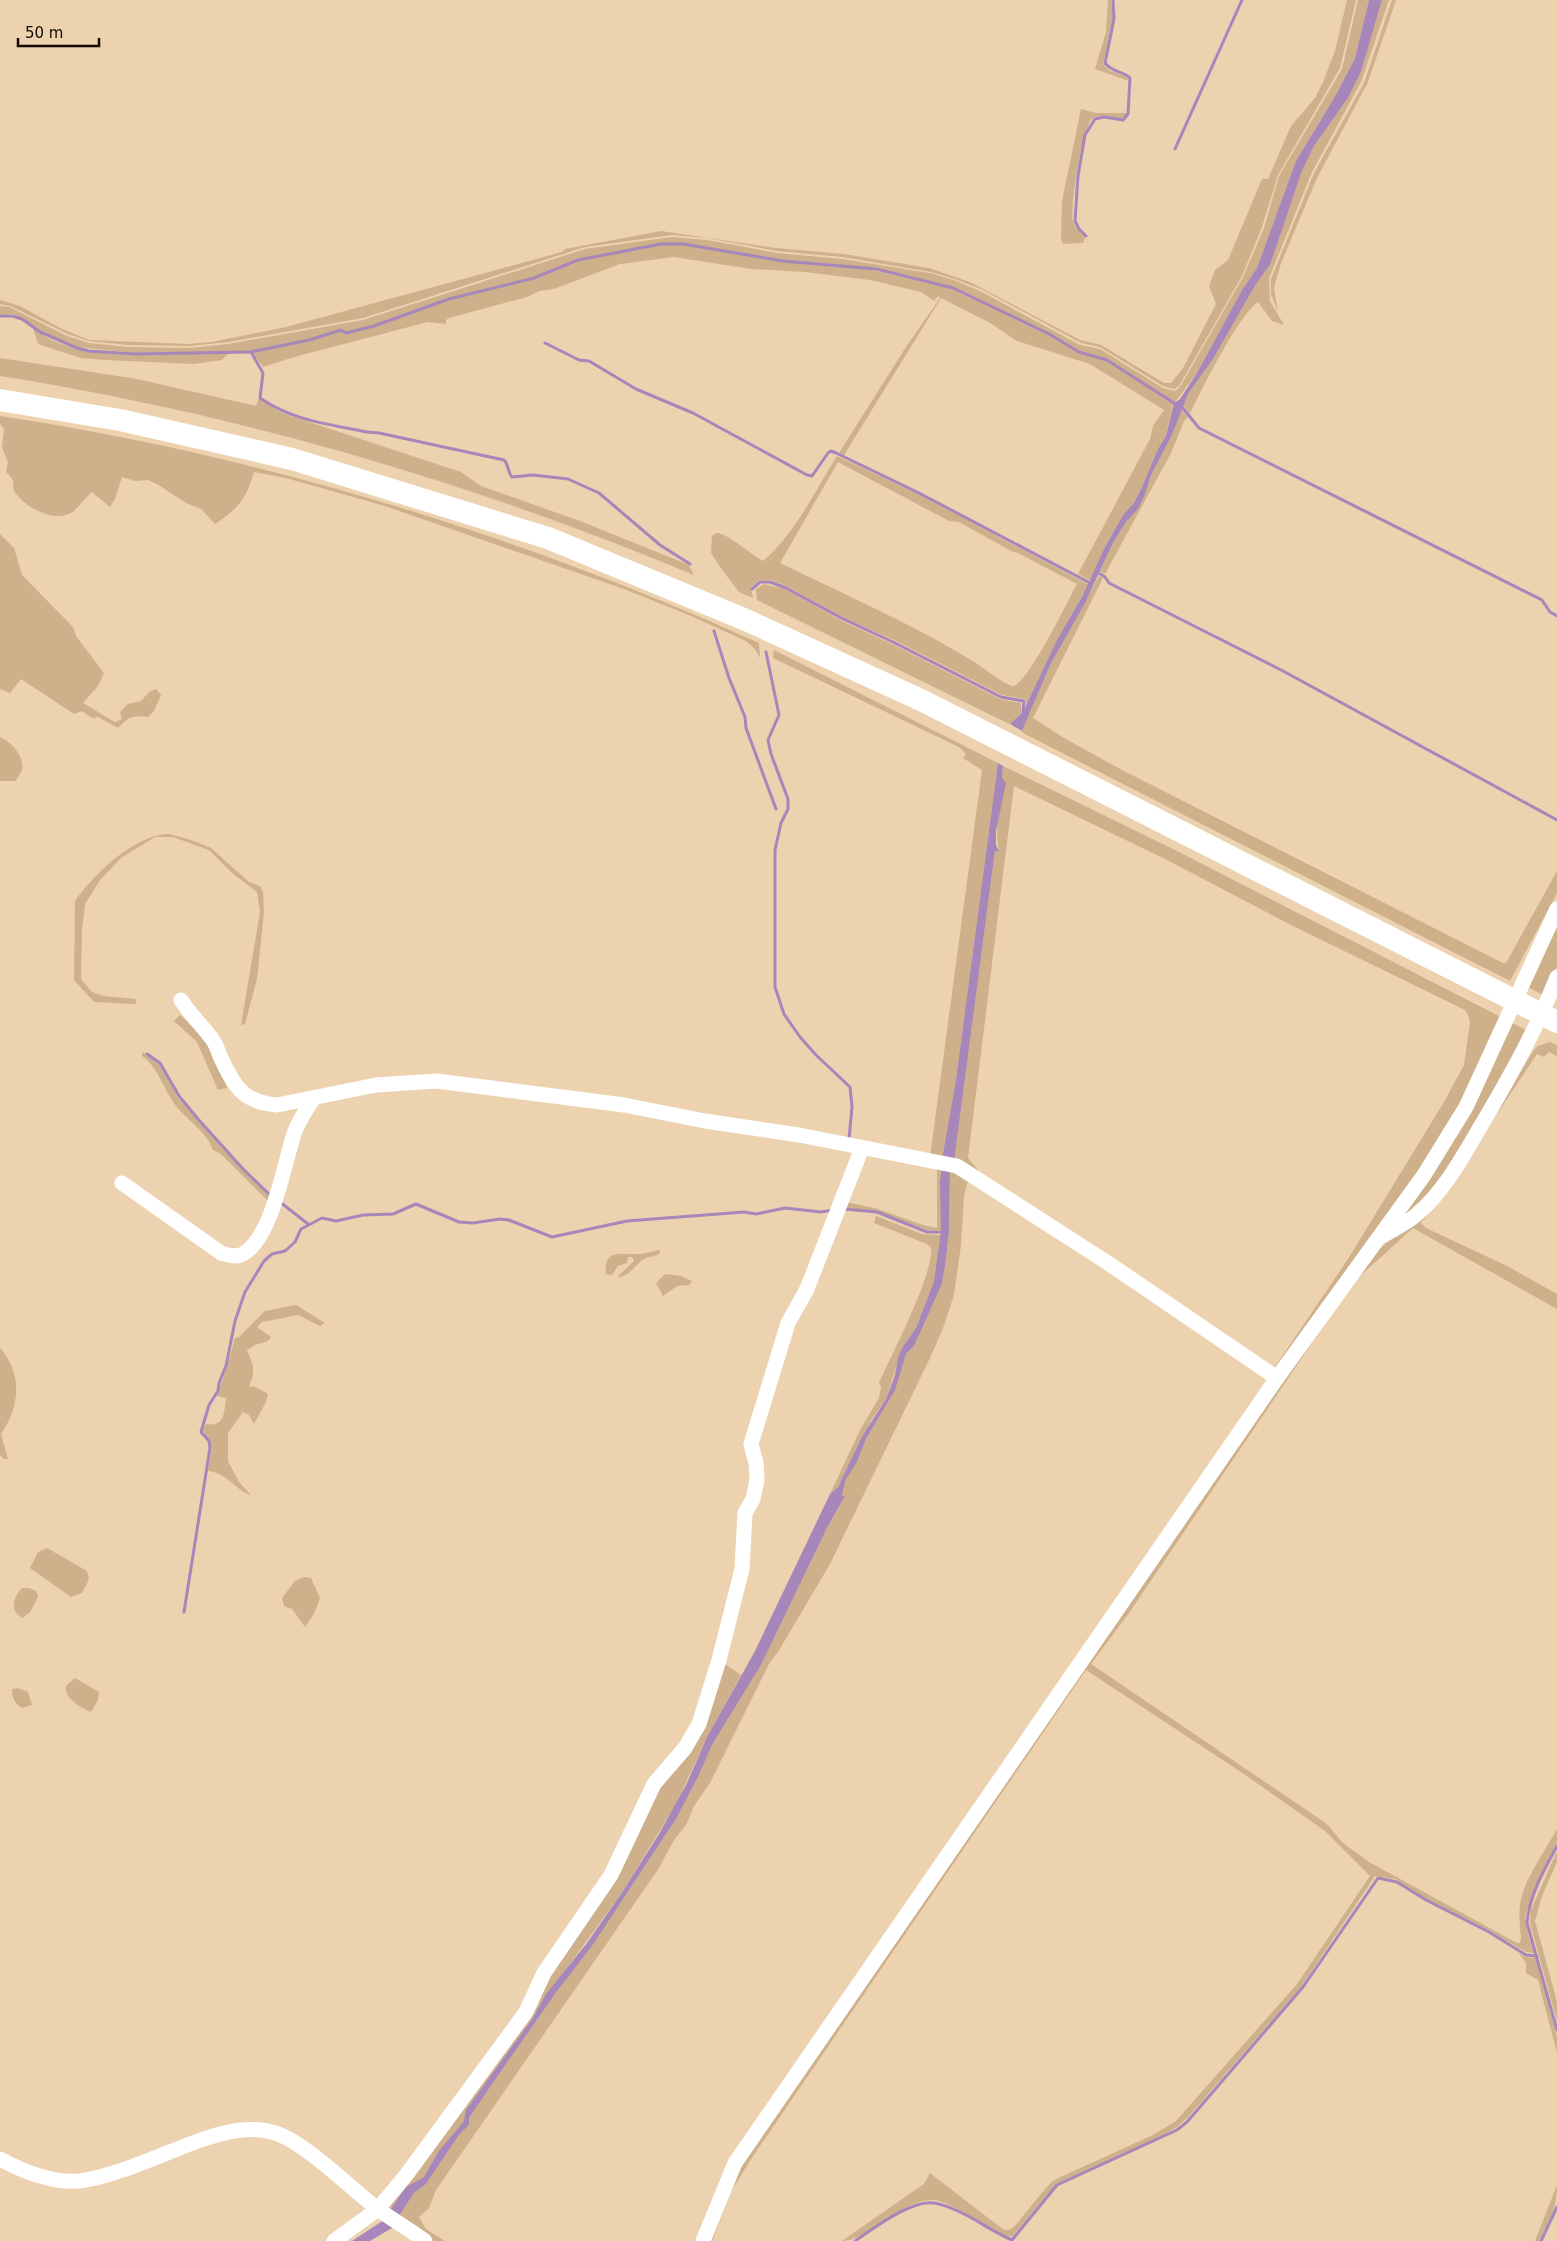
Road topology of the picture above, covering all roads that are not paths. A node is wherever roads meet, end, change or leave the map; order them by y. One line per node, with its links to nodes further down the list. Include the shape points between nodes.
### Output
1 (0, 400): 5 (highway, via 120,420 292,460 548,538 746,620 921,700)
2 (1557, 909): 9 (street, via 1466,1107 1424,1175)
3 (1557, 977): 5 (street)
4 (181, 1000): 6 (street, via 213,1040 229,1075 243,1094 259,1102 277,1105)
5 (1550, 1018): 9 (street, via 1438,1192 1417,1215)
6 (314, 1098): 7 (street, via 376,1086 437,1081 624,1105); 8 (street, via 295,1132 267,1224 243,1254 221,1253)
7 (862, 1148): 10 (street, via 957,1166); 12 (street, via 806,1288 788,1323 751,1444 757,1480 753,1499 745,1513 742,1569 699,1724 685,1748 654,1784 611,1875 544,1973 526,2012)
8 (122, 1183)
9 (1377, 1240): 10 (street)
10 (1277, 1378): 15 (street, via 735,2163)
11 (0, 2159): 12 (street, via 41,2177 80,2181 219,2133 256,2130 276,2133 293,2142)
12 (378, 2209): 13 (street); 14 (street)
13 (334, 2241)
14 (425, 2241)
15 (703, 2241)

